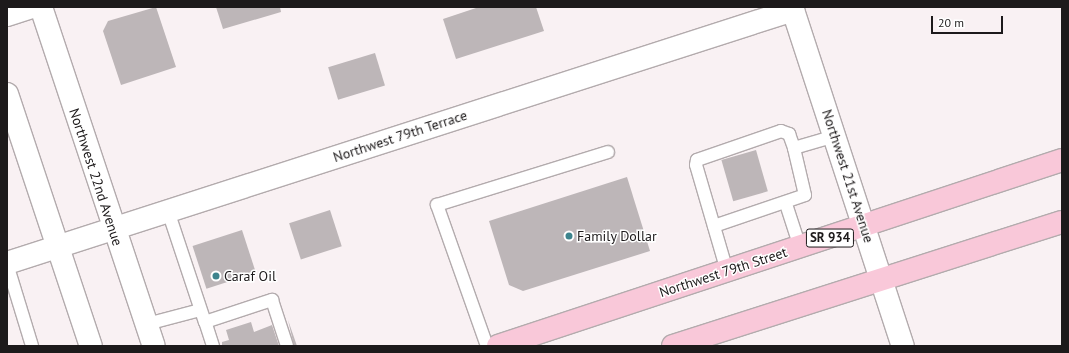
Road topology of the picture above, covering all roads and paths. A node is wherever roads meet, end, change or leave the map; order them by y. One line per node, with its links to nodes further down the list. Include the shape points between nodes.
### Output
1 (32, 7): 4 (street)
2 (41, 7): 15 (street, Northwest 22nd Avenue)
3 (792, 8): 6 (street, Northwest 21st Avenue); 11 (street, Northwest 79th Terrace)
4 (7, 15)
5 (7, 94): 16 (street)
6 (835, 136): 7 (lane); 14 (street, Northwest 21st Avenue)
7 (794, 148): 10 (lane, via 805,195); 13 (lane, via 789,134 781,131 698,160 696,166)
8 (608, 152): 29 (lane, via 437,205)
9 (1062, 160): 14 (main road, Northwest 79th Street / SR 934)
10 (786, 204): 13 (lane); 17 (lane)
11 (168, 211): 15 (street, Northwest 79th Terrace); 21 (lane)
12 (1062, 222): 20 (main road)
13 (714, 226): 19 (lane)
14 (865, 226): 17 (main road, Northwest 79th Street / SR 934); 20 (street, Northwest 21st Avenue)
15 (112, 229): 16 (street, Northwest 79th Terrace); 23 (street, Northwest 22nd Avenue)
16 (57, 247): 18 (street, Northwest 79th Terrace); 25 (street)
17 (800, 247): 19 (main road, Northwest 79th Street / SR 934)
18 (7, 264): 24 (lane)
19 (727, 271): 30 (main road, Northwest 79th Street / SR 934)
20 (882, 280): 31 (main road); 32 (street, Northwest 21st Avenue)
21 (200, 310): 22 (lane); 23 (lane)
22 (205, 322): 27 (lane); 28 (lane, via 272,300)
23 (147, 324): 26 (street, Northwest 22nd Avenue)
24 (32, 346)
25 (91, 346)
26 (154, 346)
27 (213, 346)
28 (287, 346)
29 (487, 346)
30 (498, 346)
31 (673, 346)
32 (903, 346)

